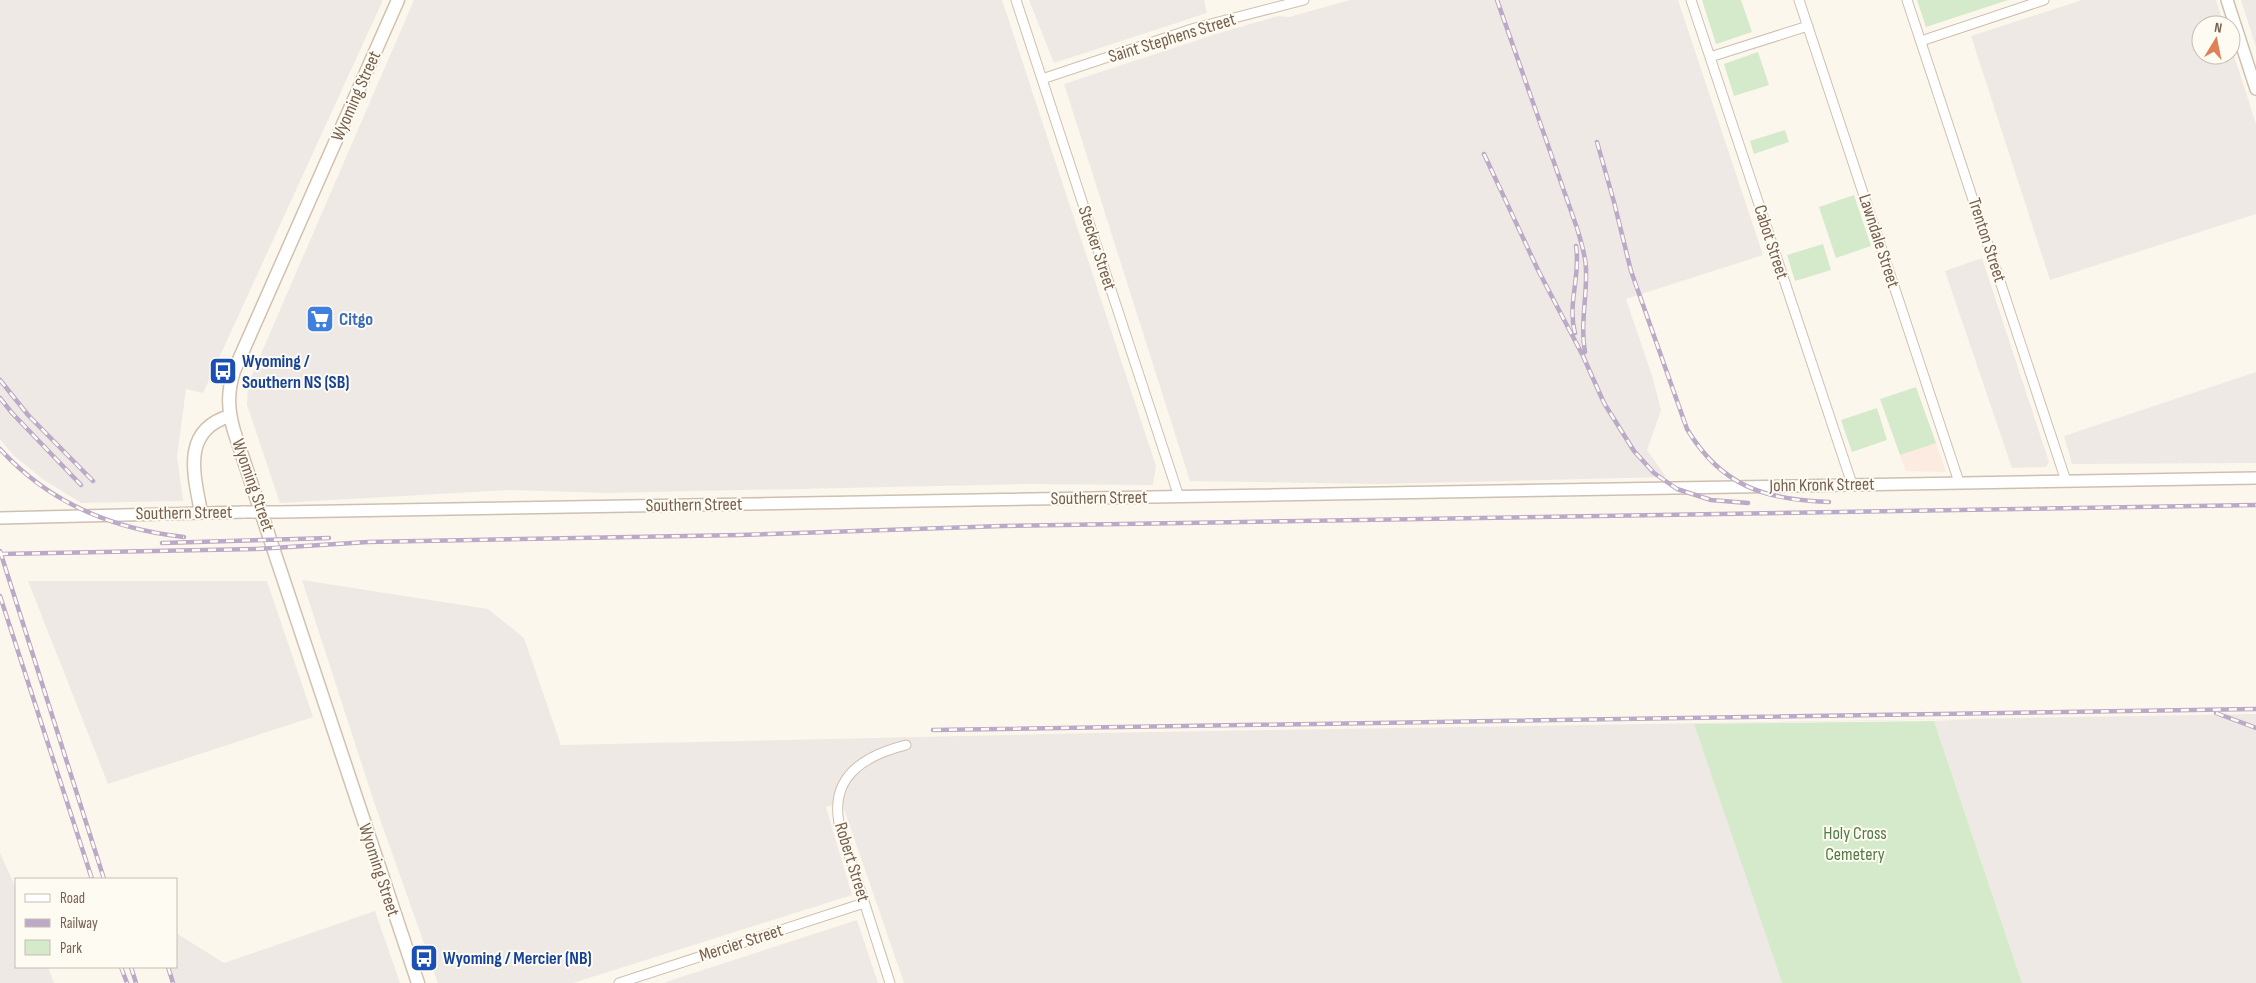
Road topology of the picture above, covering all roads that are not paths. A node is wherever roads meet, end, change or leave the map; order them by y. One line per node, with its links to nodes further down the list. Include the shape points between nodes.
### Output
1 (398, 0): 15 (main road, Wyoming Street, via 234,371 228,395)
2 (1016, 0): 13 (street, Stecker Street)
3 (1304, 0): 9 (street, Saint Stephens Street)
4 (1691, 0): 12 (street, Cabot Street)
5 (1799, 0): 10 (street, Lawndale Street)
6 (1907, 0): 11 (street, Trenton Street)
7 (2044, 0): 11 (street)
8 (2227, 0): 14 (street)
9 (1280, 3): 13 (street, Saint Stephens Street)
10 (1808, 26): 12 (street); 18 (street, Lawndale Street)
11 (1921, 40): 17 (street, Trenton Street)
12 (1710, 57): 19 (street, Cabot Street)
13 (1042, 79): 21 (street, Stecker Street)
14 (2256, 89)
15 (230, 416): 22 (main road, via 217,420 204,431 194,453 192,467); 26 (main road, Wyoming Street)
16 (2256, 478): 17 (street, John Kronk Street)
17 (2066, 481): 18 (street, John Kronk Street)
18 (1959, 482): 19 (street, John Kronk Street)
19 (1852, 484): 20 (street, John Kronk Street)
20 (1388, 493): 21 (street, Southern Street)
21 (1178, 497): 22 (street, Southern Street, bridge)
22 (202, 512): 23 (street, Southern Street)
23 (0, 518)
24 (906, 745): 25 (street, Robert Street, via 879,752 863,761 851,773 838,798 839,823)
25 (864, 903): 27 (street, Mercier Street); 28 (street, Robert Street)
26 (418, 983)
27 (619, 983)
28 (890, 983)

